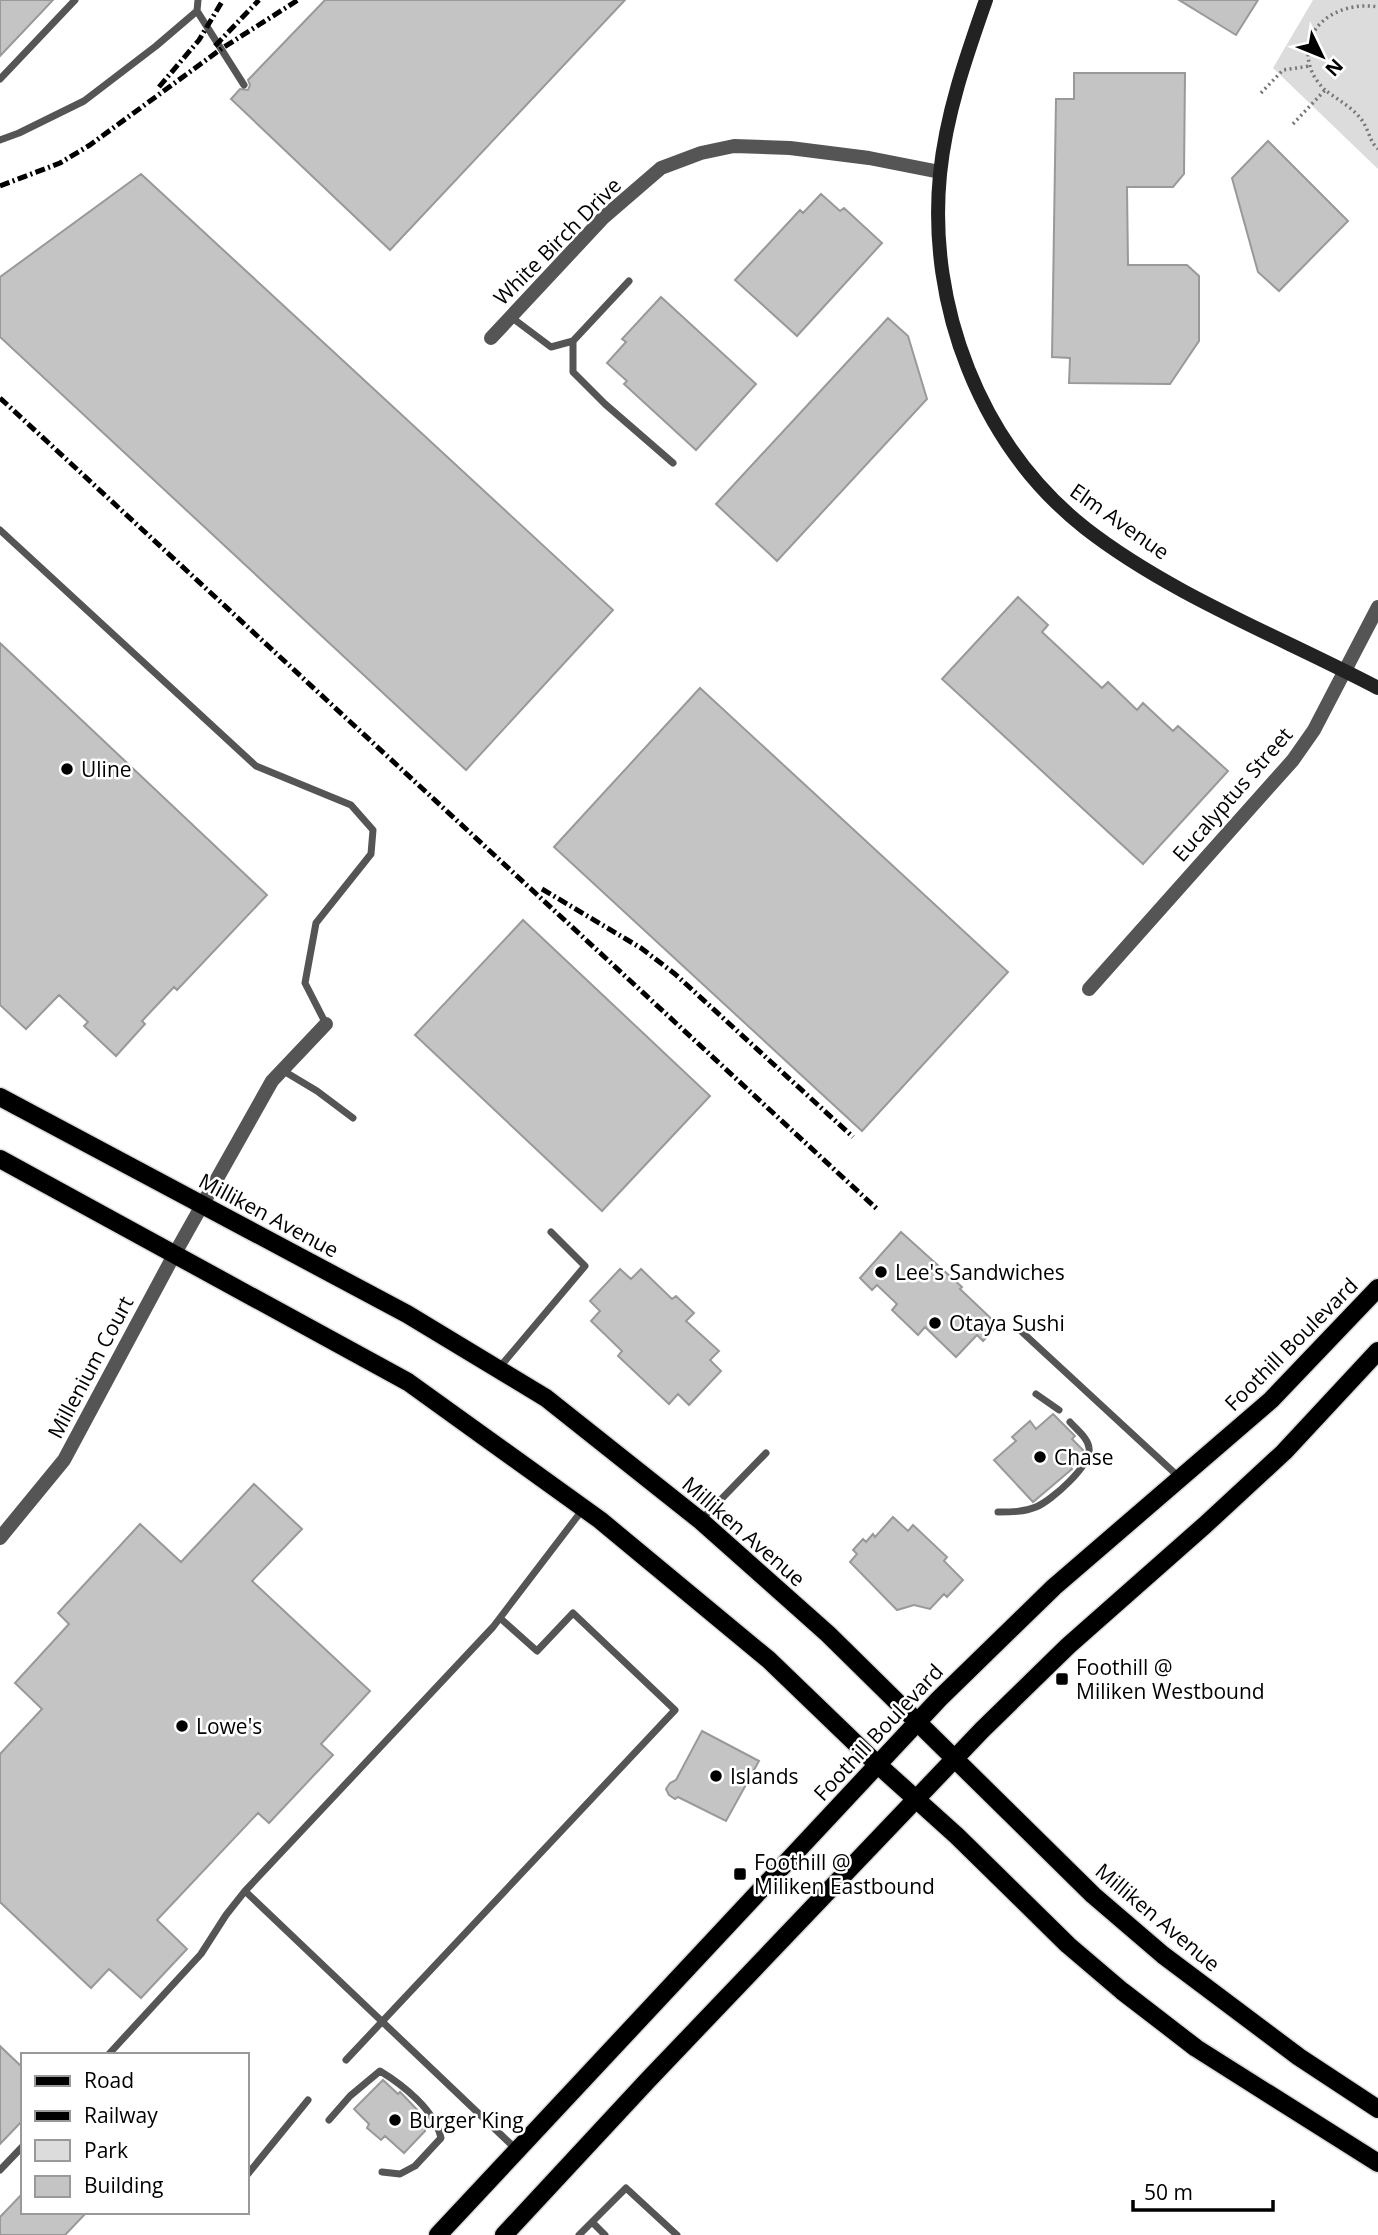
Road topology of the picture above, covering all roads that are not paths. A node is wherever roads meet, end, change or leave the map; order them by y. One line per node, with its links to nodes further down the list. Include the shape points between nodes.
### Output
1 (75, 0): 5 (lane)
2 (198, 0): 4 (lane)
3 (986, 0): 8 (street, Elm Avenue, via 959,78)
4 (197, 10): 6 (lane); 7 (lane, via 83,101)
5 (0, 79)
6 (244, 85)
7 (0, 140)
8 (940, 172): 10 (street, White Birch Drive, via 790,148 734,146 701,153 661,168 603,218); 16 (street, Elm Avenue, via 937,211 942,276 956,338 991,415 1028,470 1055,502 1117,550 1185,591)
9 (629, 281): 12 (lane)
10 (511, 317): 11 (street, White Birch Drive); 12 (lane, via 551,347)
11 (491, 338)
12 (573, 341): 13 (lane, via 573,372)
13 (673, 463)
14 (0, 530): 19 (lane, via 256,766 351,805 373,830 371,854 316,923 305,984)
15 (1378, 607): 16 (street, Eucalyptus Street)
16 (1343, 670): 17 (street, Elm Avenue); 18 (street, Eucalyptus Street, via 1314,730 1293,760)
17 (1378, 688)
18 (1089, 989)
19 (326, 1024): 20 (street, Millenium Court)
20 (282, 1070): 22 (lane); 24 (street, Millenium Court)
21 (0, 1097): 24 (main road, Milliken Avenue)
22 (353, 1118)
23 (0, 1159): 26 (main road)
24 (202, 1205): 26 (street, Millenium Court); 30 (main road, Milliken Avenue, via 408,1314)
25 (551, 1232): 30 (lane, via 585,1266)
26 (174, 1255): 36 (main road, via 408,1382); 39 (street, Millenium Court, via 64,1460)
27 (1378, 1288): 35 (main road, Foothill Boulevard, via 1271,1400)
28 (1022, 1332): 35 (lane)
29 (1378, 1351): 42 (main road, via 1276,1459 1068,1646)
30 (498, 1369): 38 (main road, Milliken Avenue, via 546,1398)
31 (1036, 1394): 32 (lane)
32 (1059, 1410)
33 (1070, 1422): 37 (lane, via 1090,1449 1086,1462 1036,1507)
34 (766, 1453): 38 (lane)
35 (1180, 1478): 41 (main road, Foothill Boulevard, via 1054,1587)
36 (584, 1508): 40 (lane); 43 (main road, via 769,1660)
37 (998, 1512)
38 (701, 1521): 41 (main road, Milliken Avenue)
39 (0, 1538)
40 (500, 1618): 45 (lane); 46 (lane, via 537,1651 573,1613 675,1710)
41 (918, 1720): 42 (main road, Milliken Avenue); 43 (main road, Foothill Boulevard)
42 (953, 1759): 44 (main road); 50 (main road, Milliken Avenue, via 1093,1895 1163,1955 1299,2057)
43 (877, 1764): 44 (main road); 53 (main road, Foothill Boulevard)
44 (916, 1799): 54 (main road, via 1122,1991 1196,2049); 60 (main road)
45 (245, 1891): 46 (lane); 47 (lane, via 201,1954)
46 (382, 2021): 48 (lane); 53 (lane)
47 (110, 2053)
48 (346, 2060)
49 (308, 2100): 57 (lane)
50 (1378, 2109)
51 (329, 2120): 56 (lane, via 380,2071 428,2112 439,2126 441,2138 415,2166 400,2174)
52 (21, 2148): 55 (lane)
53 (518, 2150): 59 (main road, Foothill Boulevard)
54 (1378, 2164)
55 (0, 2170)
56 (382, 2172)
57 (248, 2174)
58 (592, 2222): 61 (lane); 62 (lane); 63 (lane, via 626,2188)
59 (438, 2235)
60 (504, 2235)
61 (579, 2235)
62 (605, 2235)
63 (677, 2235)

